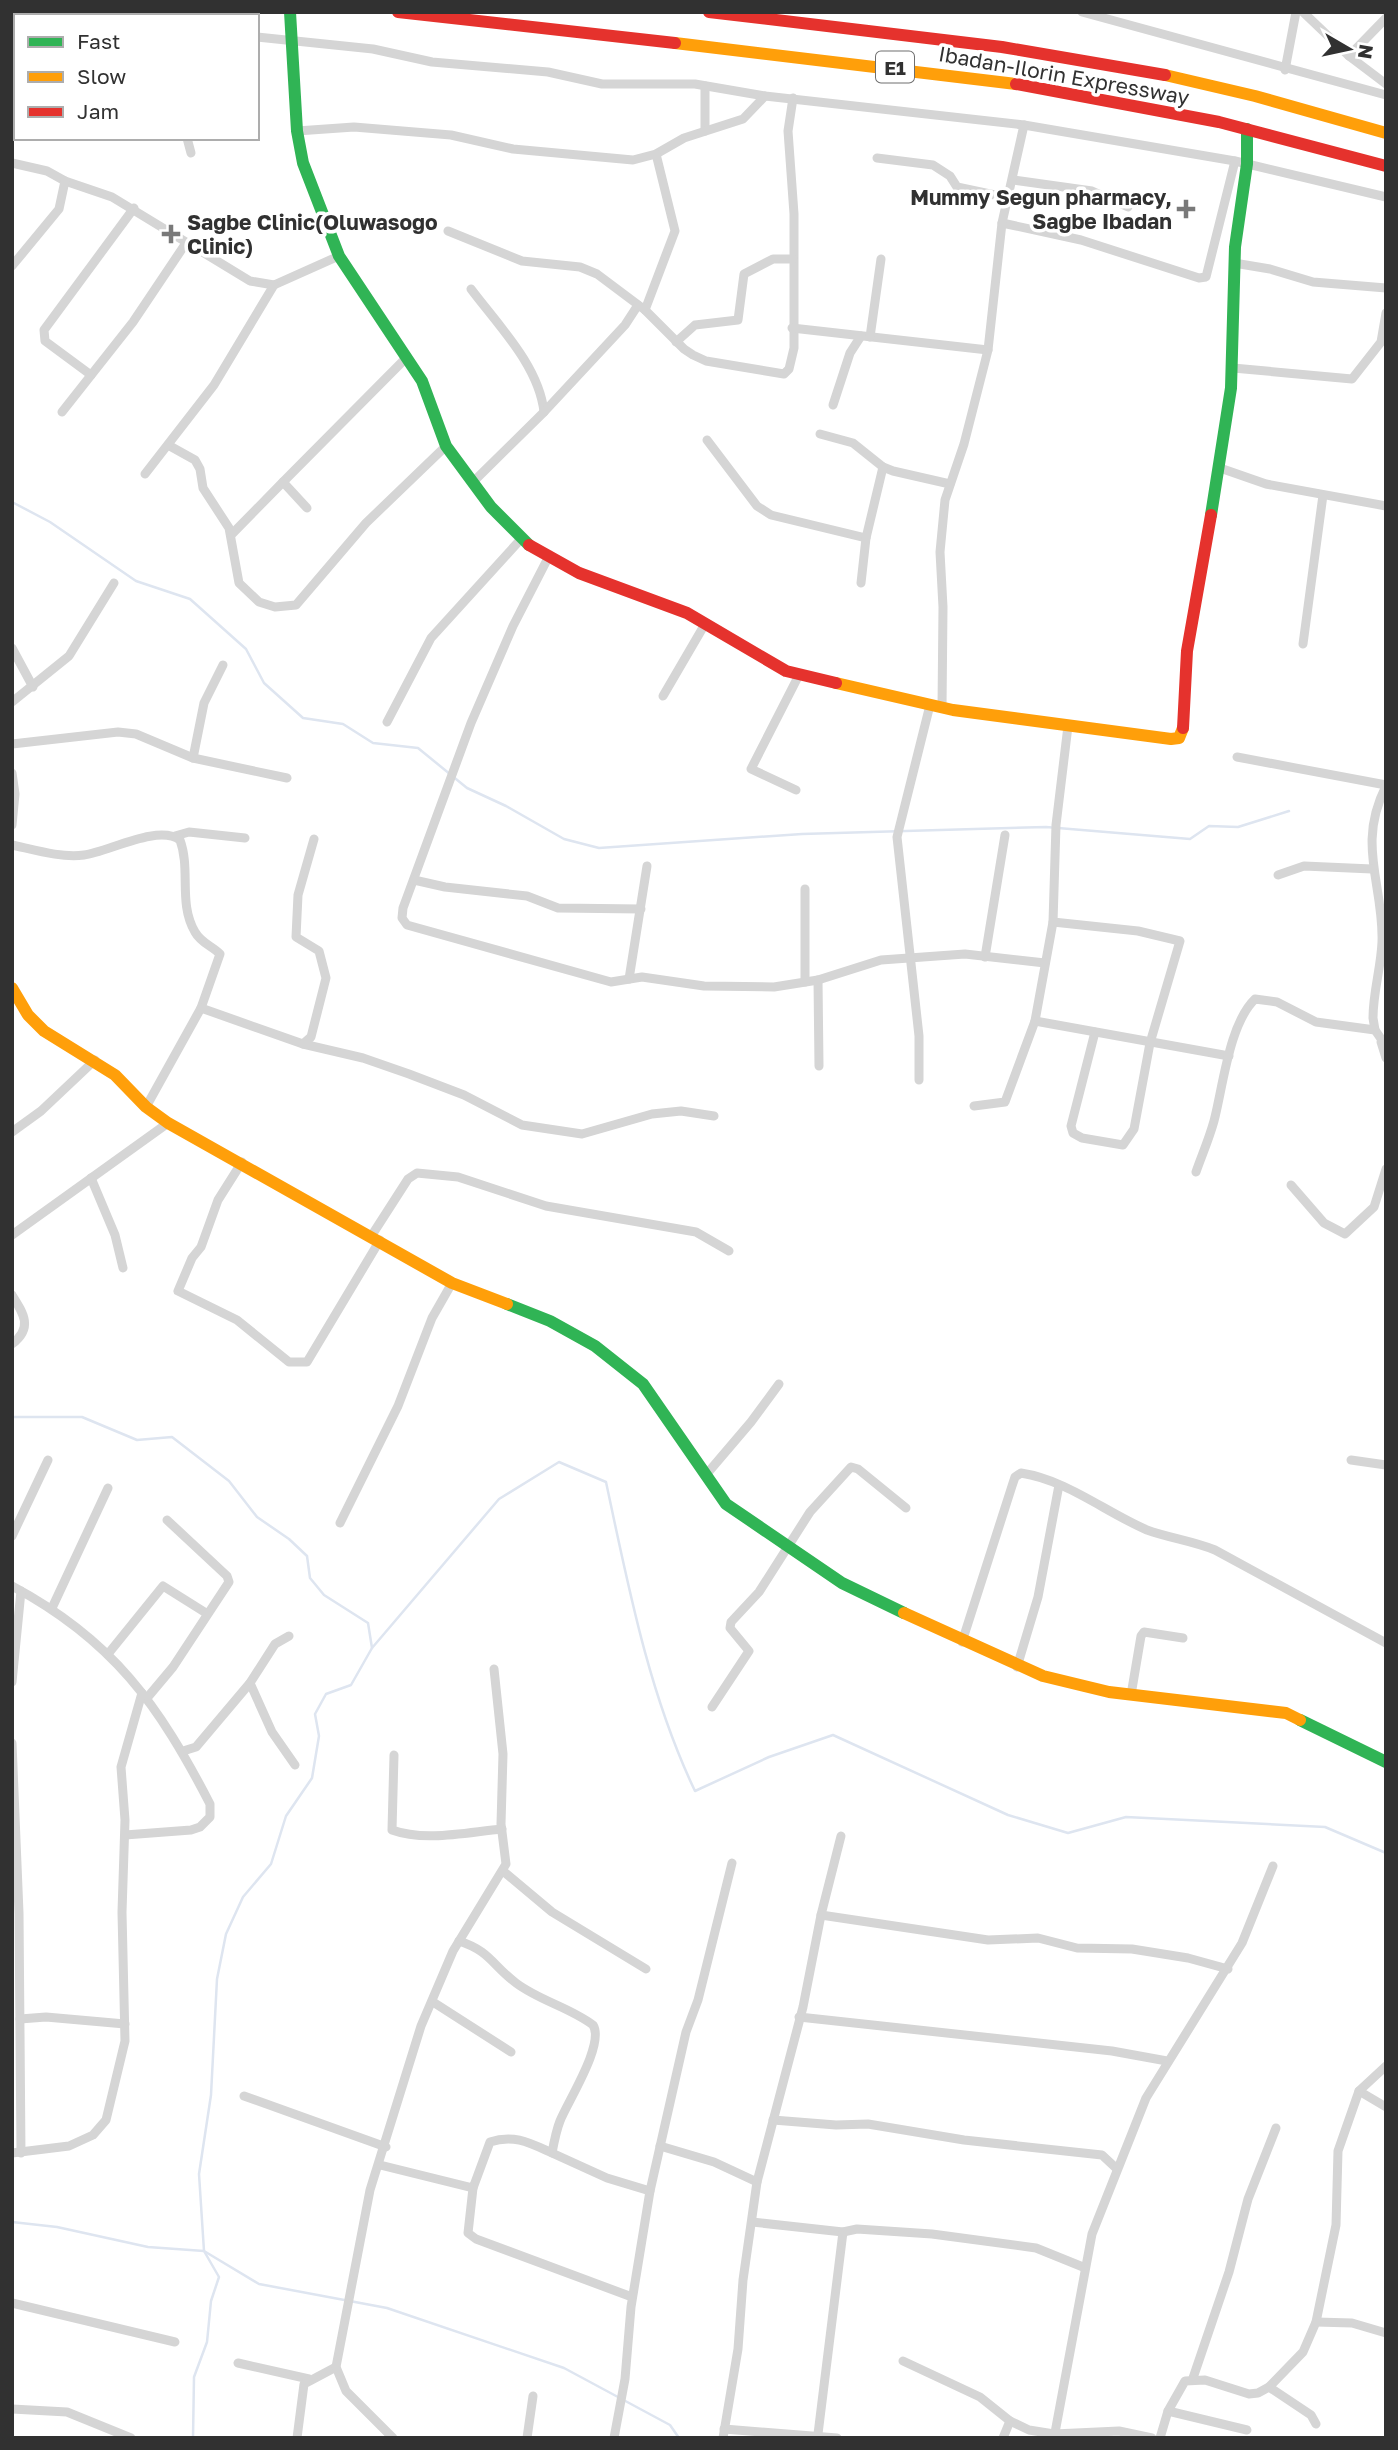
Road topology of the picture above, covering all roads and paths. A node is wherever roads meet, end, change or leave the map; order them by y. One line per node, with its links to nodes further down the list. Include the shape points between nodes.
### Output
1 (290, 12): 9 (main road)
2 (397, 12): 18 (main road, Ibadan-Ilorin Expressway / E1, via 936,72 1089,95)
3 (709, 12): 21 (main road, Ibadan-Ilorin Expressway / E1, via 921,35 1071,58 1236,91)
4 (1082, 12): 11 (street)
5 (1296, 12): 11 (street)
6 (1303, 12): 10 (street)
7 (1386, 18): 10 (street)
8 (259, 37): 9 (street)
9 (291, 39): 13 (street, via 432,62 548,72 602,84); 19 (main road)
10 (1349, 56): 12 (street)
11 (1285, 70): 14 (street)
12 (1386, 84)
13 (705, 86): 15 (street); 20 (street)
14 (1386, 95)
15 (765, 96): 16 (street); 20 (street, via 743,119)
16 (793, 98): 17 (street); 39 (street, via 788,131)
17 (1024, 125): 26 (street); 29 (street)
18 (1247, 128): 26 (main road); 28 (main road, Ibadan-Ilorin Expressway / E1)
19 (297, 131): 24 (street, via 395,130 451,135 513,149 633,160); 38 (main road, via 303,163)
20 (705, 131): 24 (street)
21 (1386, 133)
22 (188, 140): 23 (street)
23 (191, 153)
24 (656, 153): 46 (street, via 675,231)
25 (877, 158): 32 (street, via 933,165 957,187)
26 (1241, 162): 31 (street); 35 (street, via 1206,276 1199,278 1081,240); 41 (main road)
27 (12, 163): 30 (street, via 47,171)
28 (1386, 166)
29 (1013, 180): 32 (street); 33 (street, via 1092,191)
30 (65, 181): 34 (street); 42 (street, via 59,209)
31 (1386, 197)
32 (1009, 198): 35 (street)
33 (1128, 207)
34 (134, 208): 37 (street); 54 (street, via 44,330 45,341)
35 (1002, 223): 51 (street)
36 (448, 230): 46 (street, via 522,261 580,267 597,274)
37 (186, 243): 43 (street, via 250,281); 54 (street)
38 (339, 256): 43 (street); 52 (main road)
39 (793, 259): 48 (street); 50 (street, via 773,259 744,274 738,320 695,325)
40 (881, 259): 49 (street)
41 (1234, 263): 44 (street, via 1313,282); 53 (main road)
42 (12, 266)
43 (274, 285): 60 (street, via 214,385)
44 (1386, 288)
45 (471, 289): 57 (street, via 525,361 539,388)
46 (642, 308): 50 (street); 57 (street)
47 (1386, 313): 53 (street, via 1381,342 1352,379)
48 (792, 328): 49 (street); 50 (street, via 794,348 784,374 706,361)
49 (866, 336): 51 (street); 55 (street, via 850,353)
50 (676, 342)
51 (988, 350): 67 (street)
52 (407, 357): 61 (main road, via 422,380); 65 (street)
53 (1233, 368): 63 (main road)
54 (91, 375): 56 (street)
55 (834, 405)
56 (62, 412)
57 (544, 412): 66 (street)
58 (820, 434): 62 (street, via 853,443)
59 (707, 440): 72 (street, via 757,506 771,515)
60 (168, 445): 64 (street); 71 (street, via 195,460 203,488)
61 (446, 446): 66 (main road); 71 (street, via 366,523 296,605 275,607 259,602 239,583)
62 (883, 467): 67 (street); 72 (street)
63 (1220, 468): 68 (street, via 1251,480); 87 (main road, via 1187,651 1182,734 1171,739)
64 (145, 474)
65 (283, 482): 70 (street); 71 (street)
66 (472, 483): 73 (main road)
67 (950, 484): 85 (street, via 940,552 943,607)
68 (1323, 495): 69 (street); 78 (street)
69 (1386, 506)
70 (307, 508)
71 (231, 535)
72 (866, 538): 76 (street)
73 (521, 539): 74 (main road); 86 (street, via 431,638)
74 (548, 558): 77 (main road, via 674,607); 104 (street, via 471,723)
75 (114, 583): 82 (street, via 77,646)
76 (861, 583)
77 (705, 624): 81 (main road, via 774,666); 83 (street)
78 (1303, 644)
79 (12, 648): 82 (street)
80 (223, 665): 90 (street, via 204,703)
81 (799, 675): 85 (main road); 94 (street, via 751,769)
82 (33, 687): 84 (street)
83 (663, 696)
84 (12, 702)
85 (936, 707): 87 (main road); 108 (street, via 897,837)
86 (387, 722)
87 (1068, 726): 107 (street, via 1056,825)
88 (12, 744): 90 (street, via 136,734)
89 (1237, 757): 93 (street)
90 (193, 758): 92 (street)
91 (12, 773): 95 (street)
92 (287, 778)
93 (1386, 786): 102 (street, via 1375,812)
94 (796, 790)
95 (12, 825)
96 (1004, 835): 109 (street)
97 (176, 836): 98 (street, via 199,832); 100 (street, via 143,838 83,855); 115 (street, via 182,846 190,921 202,941 220,954)
98 (244, 838)
99 (314, 839): 120 (street, via 298,895 296,937 319,951 326,978 311,1037)
100 (12, 845)
101 (647, 866): 106 (street)
102 (1372, 869): 103 (street, via 1304,866); 117 (street, via 1382,944 1373,1003)
103 (1279, 875)
104 (414, 880): 106 (street, via 517,894 558,908); 111 (street, via 402,908 407,925 599,981)
105 (805, 889): 113 (street)
106 (641, 909): 111 (street)
107 (1053, 922): 110 (street); 119 (street, via 1138,931 1180,941)
108 (910, 957): 109 (street); 112 (street, via 867,962); 126 (street)
109 (985, 957): 110 (street)
110 (1045, 963): 116 (street)
111 (629, 979): 113 (street, via 651,977 727,987)
112 (818, 980): 113 (street); 125 (street)
113 (805, 982)
114 (12, 988): 124 (main road, via 44,1031)
115 (201, 1008): 120 (street); 128 (street)
116 (1035, 1021): 118 (street); 127 (street, via 1005,1102)
117 (1375, 1030): 121 (street); 122 (street, via 1316,1022 1277,1002 1255,999 1247,1006)
118 (1095, 1032): 119 (street); 119 (street, via 1071,1126 1082,1138 1114,1146 1123,1145 1134,1129)
119 (1150, 1043): 122 (street)
120 (303, 1044): 129 (street, via 409,1074 522,1125 582,1134 652,1114 681,1111)
121 (1383, 1044): 123 (street)
122 (1229, 1056): 134 (street, via 1214,1122)
123 (1386, 1058)
124 (95, 1060): 128 (main road); 131 (street)
125 (819, 1066)
126 (919, 1080)
127 (974, 1106)
128 (146, 1107): 130 (main road)
129 (714, 1116)
130 (168, 1123): 132 (main road); 135 (street)
131 (12, 1132)
132 (242, 1163): 138 (main road); 138 (street, via 218,1200 178,1291 237,1320 289,1362 307,1362)
133 (1386, 1168): 136 (street, via 1374,1207 1348,1234 1324,1223)
134 (1196, 1172)
135 (91, 1178): 137 (street); 140 (street, via 115,1235)
136 (1291, 1185)
137 (12, 1235)
138 (376, 1238): 139 (street, via 408,1179 417,1173 458,1177 546,1206 696,1232); 141 (main road)
139 (729, 1251)
140 (123, 1268)
141 (452, 1283): 148 (main road, via 550,1321 630,1371); 153 (street)
142 (12, 1295): 143 (street, via 27,1322)
143 (12, 1344)
144 (779, 1384): 148 (street)
145 (48, 1460): 154 (street)
146 (1350, 1460): 147 (street)
147 (1386, 1465)
148 (705, 1476): 155 (main road, via 736,1513)
149 (1059, 1485): 161 (street, via 1021,1473 1015,1477); 162 (street, via 1149,1531 1215,1550); 164 (street, via 1038,1597)
150 (108, 1488): 157 (street)
151 (906, 1508): 155 (street, via 851,1467 810,1512)
152 (167, 1520): 158 (street, via 227,1576 227,1588)
153 (340, 1523)
154 (12, 1536)
155 (789, 1546): 161 (main road, via 842,1583); 170 (street, via 759,1592 731,1622 730,1628 749,1651)
156 (17, 1588): 157 (street); 166 (street)
157 (52, 1608): 163 (street)
158 (206, 1613): 163 (street, via 163,1586); 168 (street, via 173,1667)
159 (289, 1636): 167 (street, via 275,1644)
160 (1183, 1638): 169 (street, via 1144,1632 1140,1636)
161 (962, 1642): 164 (main road)
162 (1386, 1643)
163 (108, 1654): 168 (street)
164 (1017, 1667): 169 (main road, via 1076,1686)
165 (494, 1669): 177 (street, via 503,1754)
166 (12, 1682)
167 (250, 1684): 172 (street, via 196,1747); 175 (street, via 272,1732)
168 (145, 1695): 172 (street); 178 (street, via 121,1768)
169 (1131, 1695): 174 (main road, via 1286,1713)
170 (712, 1707)
171 (12, 1743): 176 (street)
172 (183, 1751): 178 (street, via 211,1804 210,1817 191,1830)
173 (394, 1755): 177 (street, via 392,1830 438,1835)
174 (1386, 1762)
175 (295, 1765)
176 (15, 1816): 189 (street)
177 (502, 1829): 182 (street)
178 (125, 1835): 190 (street)
179 (841, 1836): 183 (street)
180 (732, 1863): 200 (street)
181 (1273, 1866): 186 (street)
182 (503, 1871): 184 (street); 185 (street, via 551,1912)
183 (821, 1915): 186 (street, via 988,1940 1038,1938 1077,1948 1132,1949); 188 (street)
184 (459, 1941): 187 (street); 203 (street, via 484,1952 516,1983 572,2010 596,2030)
185 (646, 1969)
186 (1228, 1969): 193 (street)
187 (433, 2002): 192 (street); 201 (street, via 417,2036)
188 (799, 2017): 193 (street); 198 (street)
189 (20, 2019): 190 (street); 191 (street)
190 (125, 2024): 202 (street, via 124,2052 100,2129 57,2150)
191 (16, 2037): 202 (street)
192 (511, 2052)
193 (1167, 2061): 205 (street, via 1146,2098)
194 (1386, 2066): 195 (street)
195 (1359, 2091): 197 (street); 214 (street, via 1336,2161 1336,2225)
196 (244, 2096): 201 (street)
197 (1386, 2107)
198 (774, 2120): 205 (street, via 868,2124 1102,2155); 206 (street)
199 (1276, 2128): 220 (street, via 1248,2199 1230,2272)
200 (660, 2146): 206 (street); 208 (street)
201 (386, 2147): 204 (street)
202 (16, 2153)
203 (552, 2153): 207 (street, via 519,2139 490,2142); 208 (street)
204 (380, 2165): 207 (street); 219 (street, via 370,2190)
205 (1117, 2169): 211 (street)
206 (757, 2182): 209 (street)
207 (473, 2189): 212 (street, via 468,2233 475,2239)
208 (650, 2191): 212 (street)
209 (752, 2222): 210 (street); 229 (street)
210 (843, 2232): 211 (street, via 932,2234 1015,2245 1045,2250); 230 (street)
211 (1083, 2267): 231 (street, via 1076,2329)
212 (632, 2297): 236 (street)
213 (12, 2303): 216 (street)
214 (1316, 2322): 215 (street, via 1352,2323); 222 (street, via 1303,2352)
215 (1386, 2333)
216 (174, 2342)
217 (903, 2361): 226 (street, via 979,2397)
218 (238, 2363): 221 (street)
219 (336, 2367): 221 (street); 234 (street, via 346,2391)
220 (1193, 2378): 222 (street, via 1249,2394); 225 (street, via 1178,2390)
221 (309, 2379): 233 (street, via 302,2388)
222 (1269, 2387): 227 (street, via 1311,2415)
223 (533, 2396): 235 (street)
224 (12, 2409): 232 (street, via 67,2412)
225 (1168, 2411): 228 (street); 240 (street)
226 (1010, 2421): 231 (street); 238 (street)
227 (1316, 2424)
228 (1247, 2430)
229 (724, 2433): 230 (street)
230 (818, 2434): 237 (street)
231 (1054, 2436): 239 (street, via 1119,2431)
232 (131, 2438)
233 (297, 2438)
234 (393, 2438)
235 (527, 2438)
236 (614, 2438)
237 (837, 2438)
238 (1003, 2438)
239 (1152, 2438)
240 (1160, 2438)

